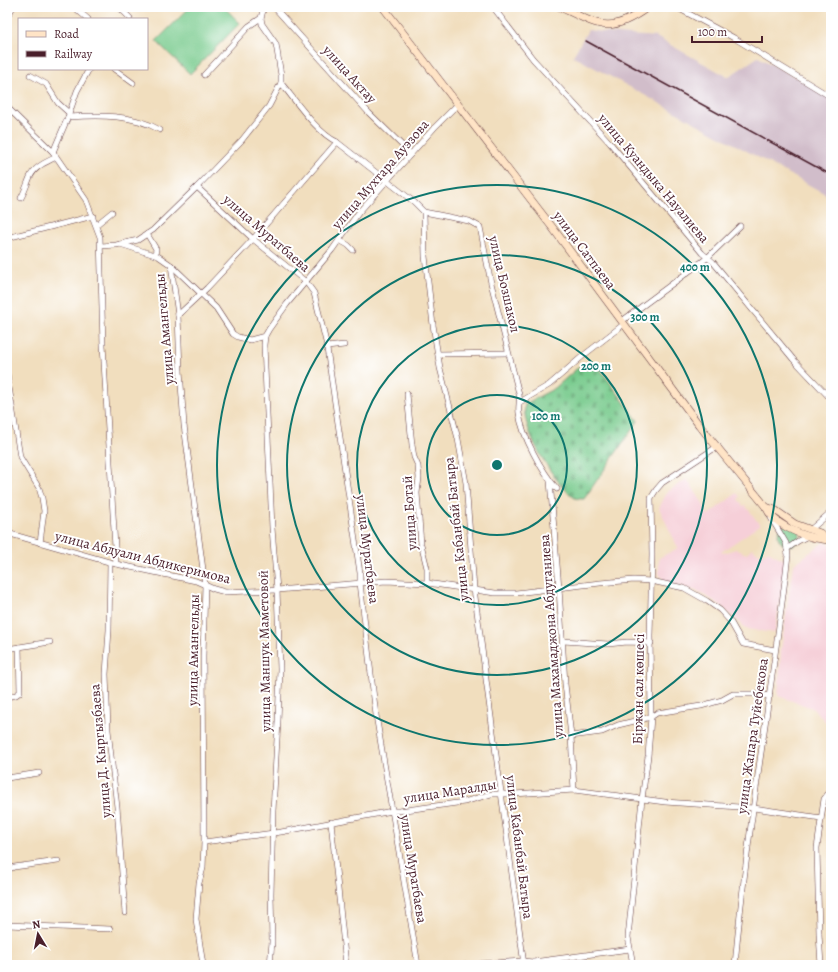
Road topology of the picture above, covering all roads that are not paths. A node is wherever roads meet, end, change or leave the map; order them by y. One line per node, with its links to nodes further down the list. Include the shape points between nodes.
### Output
1 (13, 7): 11 (street)
2 (74, 7): 12 (street)
3 (119, 7): 13 (street)
4 (264, 7): 14 (street)
5 (274, 7): 28 (street, улица Актау, via 369,113)
6 (383, 7): 22 (street, улица Сатпаева)
7 (492, 7): 46 (street, улица Куандыка Науалиева, via 533,59)
8 (560, 7): 9 (street, via 590,22 604,25 625,22)
9 (648, 7)
10 (676, 7): 21 (street, via 734,38)
11 (7, 17)
12 (87, 18)
13 (130, 18)
14 (261, 18): 18 (street, via 249,26); 20 (street, via 262,24 276,44)
15 (88, 70): 24 (street)
16 (115, 70): 19 (street)
17 (30, 75): 24 (street, via 46,84)
18 (204, 75)
19 (133, 83)
20 (281, 83): 26 (street, via 316,126); 31 (street, via 253,128)
21 (831, 97)
22 (458, 106): 28 (street, улица Мухтара Ауэзова); 51 (street, улица Сатпаева)
23 (7, 107): 27 (street)
24 (68, 115): 25 (street, via 141,121); 27 (street)
25 (160, 130)
26 (337, 142): 30 (street); 40 (street)
27 (53, 152): 29 (street)
28 (411, 154): 30 (street, улица Мухтара Ауэзова)
29 (56, 157): 32 (street, via 35,169); 35 (street, via 86,200)
30 (386, 181): 34 (street); 41 (street, улица Мухтара Ауэзова)
31 (197, 187): 38 (street); 40 (street, улица Муратбаева)
32 (21, 198)
33 (112, 212): 36 (street)
34 (424, 212): 55 (street, улица Бозшакол, via 469,221 480,227); 56 (street, улица Кабанбай Батыра, via 425,256)
35 (92, 216): 36 (street); 39 (street)
36 (96, 225): 43 (street)
37 (740, 226): 46 (street)
38 (147, 234): 42 (street, via 138,240); 45 (street, via 156,249)
39 (7, 238)
40 (253, 239): 48 (street, улица Муратбаева); 49 (street)
41 (339, 240): 44 (street); 48 (street, улица Мухтара Ауэзова)
42 (120, 244): 43 (street); 45 (street)
43 (101, 246): 73 (street, via 103,345)
44 (353, 250)
45 (155, 256): 47 (street)
46 (708, 258): 51 (street); 59 (street, улица Куандыка Науалиева, via 793,359)
47 (171, 265): 49 (street); 50 (street, улица Амангельды)
48 (306, 282): 52 (street, улица Мухтара Ауэзова); 54 (street, улица Муратбаева, via 314,293)
49 (201, 293): 50 (street); 52 (street, via 238,337 250,340)
50 (178, 315): 77 (street, улица Амангельды, via 184,425)
51 (623, 323): 60 (street, via 549,385); 61 (street, улица Сатпаева, via 699,425)
52 (265, 336): 80 (street, улица Маншук Маметовой, via 272,528)
53 (344, 345): 54 (street)
54 (327, 347): 75 (street, улица Муратбаева)
55 (508, 353): 56 (street); 60 (street, улица Бозшакол)
56 (438, 354): 79 (street, улица Кабанбай Батыра, via 466,483)
57 (7, 377): 70 (street, via 20,457 39,488 42,498 44,511)
58 (408, 394): 76 (street, улица Ботай, via 412,445 418,466 417,493)
59 (831, 399)
60 (520, 402): 62 (street, улица Бозшакол, via 519,413 527,439)
61 (718, 446): 64 (street, улица Сатпаева); 74 (street, Біржан сал көшесі, via 662,483 651,498)
62 (550, 481): 63 (street); 78 (street, улица Махамаджона Абдуганиева)
63 (557, 489)
64 (766, 507): 66 (street, улица Сатпаева); 68 (street, улица Сатпаева, via 776,510)
65 (831, 512): 68 (street)
66 (769, 514): 68 (street, улица Сатпаева, via 783,525); 71 (street, улица Жапара Туйебекова)
67 (7, 533): 70 (street, улица Абдуали Абдикеримова)
68 (809, 533): 69 (street, улица Сатпаева); 71 (street)
69 (829, 540)
70 (40, 543): 72 (street, улица Абдуали Абдикеримова)
71 (787, 549): 86 (street, улица Жапара Туйебекова)
72 (110, 563): 73 (street, улица Абдуали Абдикеримова); 105 (street, улица Д. Кыргызбаева, via 106,674 108,730)
73 (116, 564): 77 (street, улица Абдуали Абдикеримова)
74 (651, 581): 78 (street, улица Абдуали Абдикеримова, via 627,580); 83 (street, Біржан сал көшесі); 86 (street, улица Абдуали Абдикеримова, via 695,593 720,610 744,644)
75 (360, 583): 76 (street, улица Абдуали Абдикеримова); 80 (street, улица Абдуали Абдикеримова); 98 (street, улица Муратбаева, via 376,715)
76 (427, 583): 79 (street, улица Абдуали Абдикеримова)
77 (205, 585): 80 (street, улица Абдуали Абдикеримова, via 225,592); 102 (street, улица Амангельды)
78 (560, 588): 79 (street, улица Абдуали Абдикеримова, via 505,594); 81 (street, улица Махамаджона Абдуганиева)
79 (474, 589): 95 (street, улица Кабанбай Батыра)
80 (278, 590): 101 (street, улица Маншук Маметовой, via 279,692)
81 (562, 641): 83 (street); 90 (street, улица Махамаджона Абдуганиева)
82 (50, 642): 84 (street)
83 (651, 643): 89 (street, Біржан сал көшесі)
84 (19, 647): 85 (street); 88 (street, via 20,692)
85 (7, 649)
86 (775, 650): 87 (street, улица Жапара Туйебекова)
87 (770, 696): 89 (street, via 733,694 707,705 657,713); 97 (street, улица Жапара Туйебекова)
88 (7, 697)
89 (651, 717): 90 (street, via 618,725 602,732); 96 (street, Біржан сал көшесі)
90 (571, 736): 93 (street, улица Махамаджона Абдуганиева)
91 (39, 773): 92 (street)
92 (7, 778)
93 (574, 790): 95 (street, улица Маралды); 96 (street, улица Маралды)
94 (831, 790): 99 (street, via 824,799)
95 (501, 794): 98 (street, улица Маралды, via 491,794 458,803); 109 (street, улица Кабанбай Батыра)
96 (642, 799): 97 (street, улица Маралды); 108 (street, Біржан сал көшесі, via 628,937)
97 (754, 808): 99 (street, улица Маралды); 116 (street, улица Жапара Туйебекова)
98 (392, 811): 100 (street, улица Маралды); 113 (street, улица Муратбаева)
99 (821, 818): 117 (street, via 817,848)
100 (331, 822): 101 (street, улица Маралды); 112 (street)
101 (272, 833): 102 (street, улица Маралды); 111 (street, улица Маншук Маметовой)
102 (204, 842): 110 (street, улица Амангельды, via 196,918)
103 (58, 861): 104 (street)
104 (7, 870)
105 (125, 913)
106 (7, 925): 107 (street)
107 (110, 929)
108 (630, 949): 109 (street); 115 (street, Біржан сал көшесі)
109 (523, 963): 114 (street)
110 (203, 965)
111 (270, 965)
112 (346, 965)
113 (418, 965)
114 (464, 965)
115 (632, 965)
116 (735, 965)
117 (821, 965)

